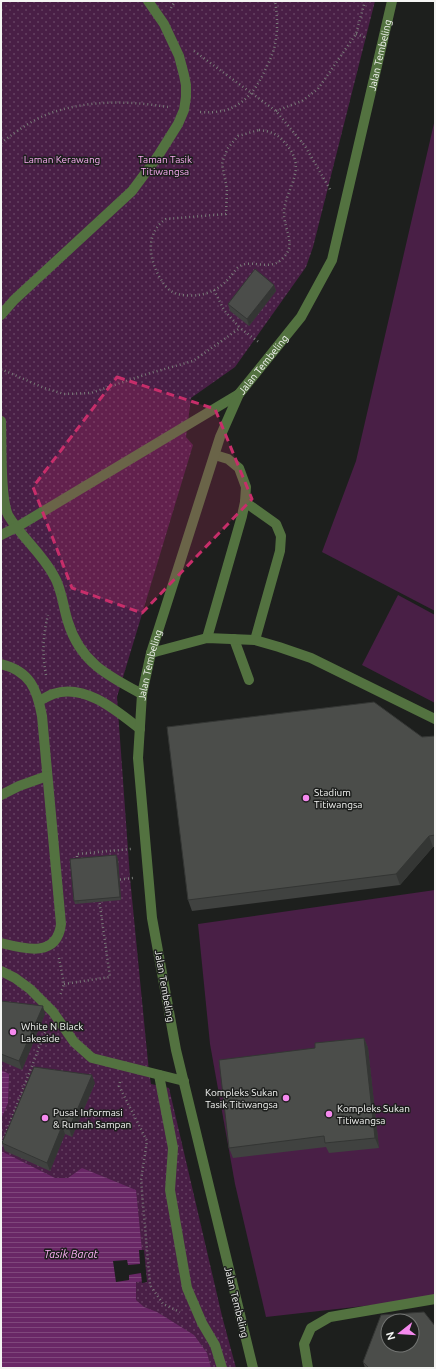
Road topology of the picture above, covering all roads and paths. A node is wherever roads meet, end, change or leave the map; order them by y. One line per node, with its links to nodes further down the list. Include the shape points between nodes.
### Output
1 (148, 1): 9 (street, via 164,24 179,56 186,85)
2 (275, 1): 8 (path, via 277,20 273,53)
3 (365, 1): 5 (path)
4 (392, 1): 18 (street, Jalan Tembeling, via 332,260 301,317)
5 (356, 34): 6 (path); 10 (path, via 318,88 302,101)
6 (372, 39)
7 (194, 51): 8 (path)
8 (252, 93): 9 (path, via 244,102 232,108 205,112); 10 (path)
9 (184, 110): 11 (path, via 157,105 110,102 73,107 40,118); 14 (street, via 158,156 132,191)
10 (276, 111): 12 (path, via 304,146)
11 (1, 143)
12 (332, 193)
13 (214, 290): 13 (path, via 223,285 238,266 276,264 288,252 289,241 284,214 294,180 295,162 289,146 275,133 267,130 252,131 238,136 228,148 222,164 227,189 226,214 166,219 153,234 152,260 167,288 184,295 200,295); 15 (path, via 224,310)
14 (1, 315)
15 (240, 328): 16 (path); 17 (path, via 193,361 91,393 64,394)
16 (261, 344)
17 (1, 369)
18 (239, 394): 20 (street, Jalan Tembeling, via 220,436); 23 (street)
19 (1, 421): 21 (street)
20 (215, 455): 22 (street, via 228,459 239,468 246,487); 29 (street, Jalan Tembeling)
21 (2, 497): 23 (street, via 7,513)
22 (245, 502): 26 (street); 28 (street, via 276,524 281,536 280,551)
23 (17, 527): 24 (street); 25 (street, via 48,565)
24 (1, 535)
25 (59, 588): 32 (path, via 51,604 45,627 43,658 47,682); 33 (street, via 69,627 83,653 110,677)
26 (207, 638): 27 (street); 29 (street)
27 (234, 638): 28 (street); 31 (street)
28 (255, 640): 35 (street, via 311,658)
29 (151, 653): 33 (street, Jalan Tembeling)
30 (1, 664): 34 (street, via 23,673 32,684)
31 (249, 680)
32 (53, 694): 34 (street); 36 (street, via 76,693 91,696)
33 (142, 694): 36 (street, Jalan Tembeling)
34 (39, 702): 37 (street)
35 (435, 719)
36 (140, 729): 51 (street, Jalan Tembeling, via 138,758 152,918)
37 (47, 776): 38 (street); 44 (street, via 61,924)
38 (1, 795)
39 (135, 849): 40 (path, via 76,854)
40 (77, 862)
41 (138, 878): 42 (path)
42 (110, 880)
43 (99, 896): 47 (path, via 110,977)
44 (56, 940): 45 (street, via 39,949 26,949); 47 (path)
45 (1, 943)
46 (1, 971): 48 (street, via 30,989)
47 (64, 984): 48 (path)
48 (53, 1012): 49 (street, via 74,1042 92,1058); 52 (path)
49 (125, 1066): 50 (street); 54 (path, via 119,1086 147,1141 140,1180 150,1285 163,1304)
50 (159, 1075): 51 (street); 54 (street, via 173,1148 170,1190 184,1272 187,1288)
51 (184, 1081): 56 (street, Jalan Tembeling)
52 (1, 1145)
53 (435, 1298): 57 (street, via 330,1317 311,1328 304,1344)
54 (202, 1323): 55 (street, via 215,1345)
55 (222, 1368)
56 (253, 1368)
57 (308, 1368)

